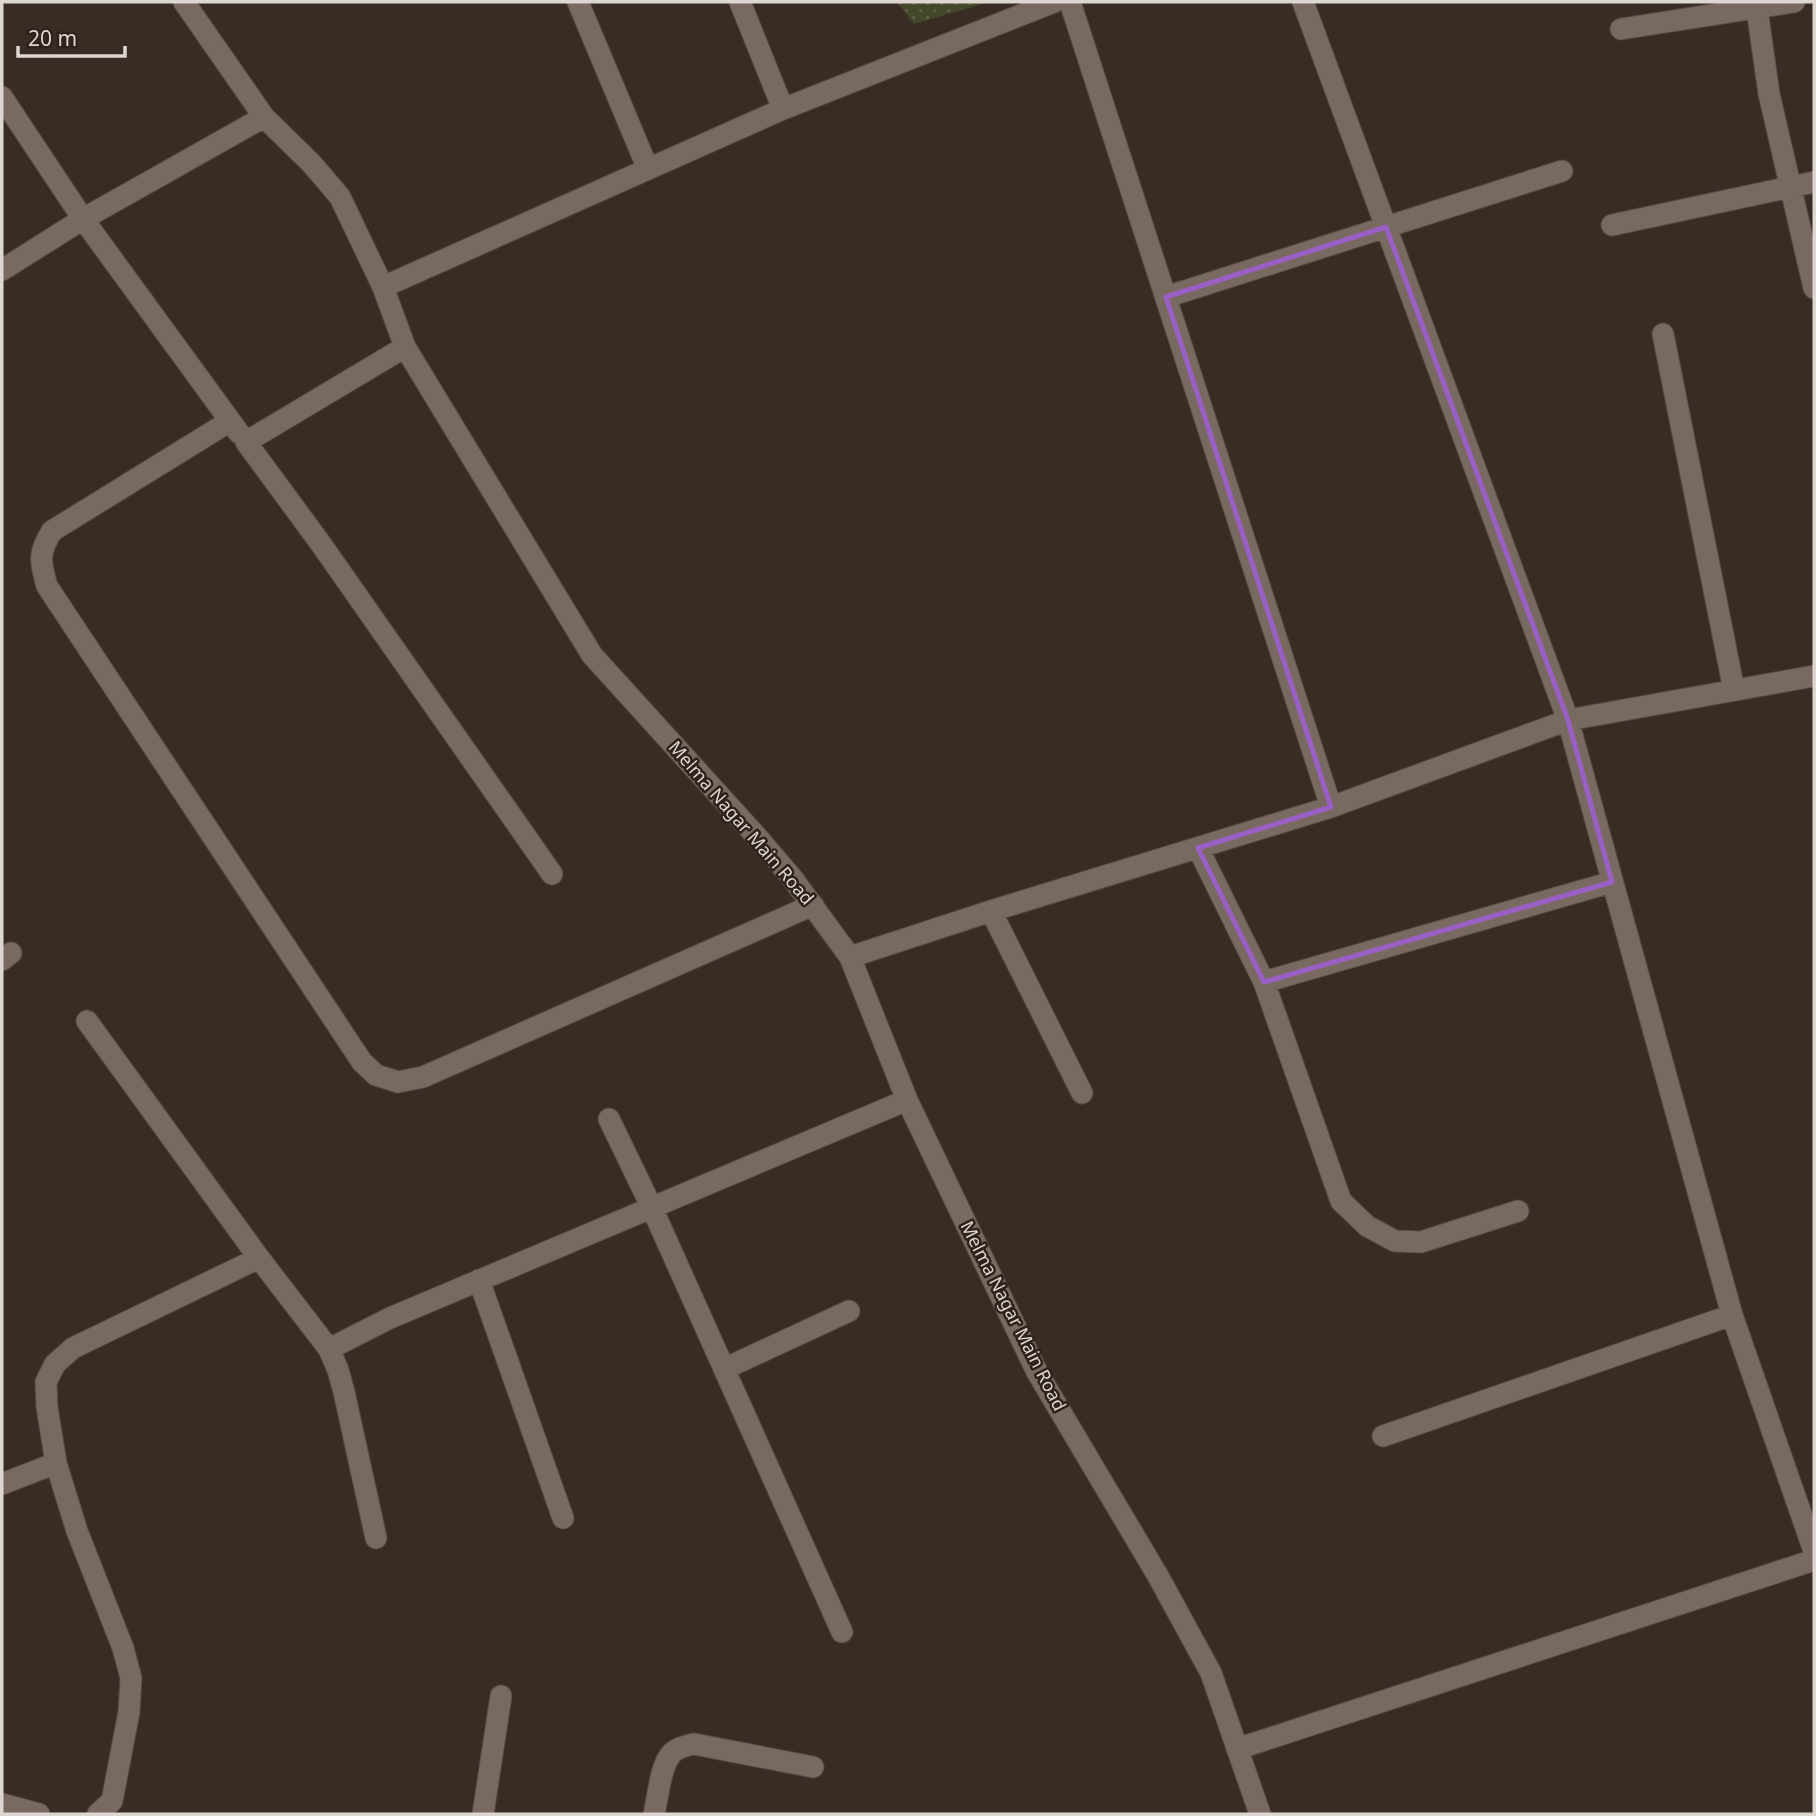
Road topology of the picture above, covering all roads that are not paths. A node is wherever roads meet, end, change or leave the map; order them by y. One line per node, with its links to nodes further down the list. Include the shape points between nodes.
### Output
1 (184, 2): 12 (street, Melma Nagar Main Road)
2 (578, 2): 13 (street)
3 (740, 2): 11 (street)
4 (1054, 2): 11 (street)
5 (1070, 2): 23 (street)
6 (1303, 2): 19 (street)
7 (1794, 2): 8 (street)
8 (1756, 5): 9 (street); 16 (street, via 1769,94)
9 (1621, 29)
10 (2, 97): 17 (street)
11 (783, 109): 13 (street)
12 (264, 117): 17 (street); 21 (street, Melma Nagar Main Road, via 340,197)
13 (648, 169): 21 (street)
14 (1562, 171): 19 (street)
15 (1814, 182): 16 (street)
16 (1791, 186): 18 (street); 22 (street)
17 (83, 219): 20 (street); 26 (street)
18 (1612, 225)
19 (1386, 227): 23 (street); 30 (street)
20 (2, 270)
21 (383, 288): 25 (street, Melma Nagar Main Road)
22 (1814, 288)
23 (1166, 297): 31 (street)
24 (1663, 334): 29 (street)
25 (405, 347): 27 (street); 35 (street, Melma Nagar Main Road, via 592,655)
26 (230, 421): 27 (street); 35 (street, via 52,531 43,545 41,565 47,586 362,1062 376,1075 398,1083 423,1077)
27 (246, 442): 33 (street)
28 (1814, 677): 29 (street)
29 (1734, 690): 30 (street)
30 (1567, 720): 31 (street); 34 (street)
31 (1331, 807): 32 (street)
32 (1198, 848): 36 (street); 38 (street)
33 (552, 874)
34 (1612, 882): 38 (street); 48 (street)
35 (813, 905): 37 (street, Melma Nagar Main Road)
36 (991, 911): 37 (street); 40 (street)
37 (850, 957): 41 (street, Melma Nagar Main Road)
38 (1264, 982): 44 (street, via 1342,1201 1367,1227 1395,1241 1421,1242)
39 (87, 1021): 45 (street)
40 (1082, 1093)
41 (907, 1100): 43 (street); 60 (street, Melma Nagar Main Road, via 1037,1372 1211,1673)
42 (609, 1119): 43 (street)
43 (652, 1208): 46 (street); 50 (street)
44 (1518, 1211)
45 (259, 1258): 49 (street); 52 (street, via 73,1348 55,1364 46,1382)
46 (479, 1280): 49 (street); 54 (street)
47 (849, 1311): 50 (street)
48 (1732, 1315): 51 (street); 56 (street)
49 (329, 1349): 55 (street, via 344,1392)
50 (724, 1370): 58 (street)
51 (1382, 1436)
52 (56, 1463): 53 (street); 64 (street, via 131,1678 112,1801)
53 (2, 1484)
54 (564, 1518)
55 (376, 1538)
56 (1814, 1551)
57 (1814, 1560): 60 (street)
58 (842, 1632)
59 (501, 1696): 65 (street)
60 (1237, 1749): 67 (street, Melma Nagar Main Road)
61 (813, 1767): 66 (street, via 694,1744 682,1747 665,1764)
62 (2, 1804): 63 (street)
63 (39, 1814)
64 (98, 1814)
65 (483, 1814)
66 (654, 1814)
67 (1260, 1814)

